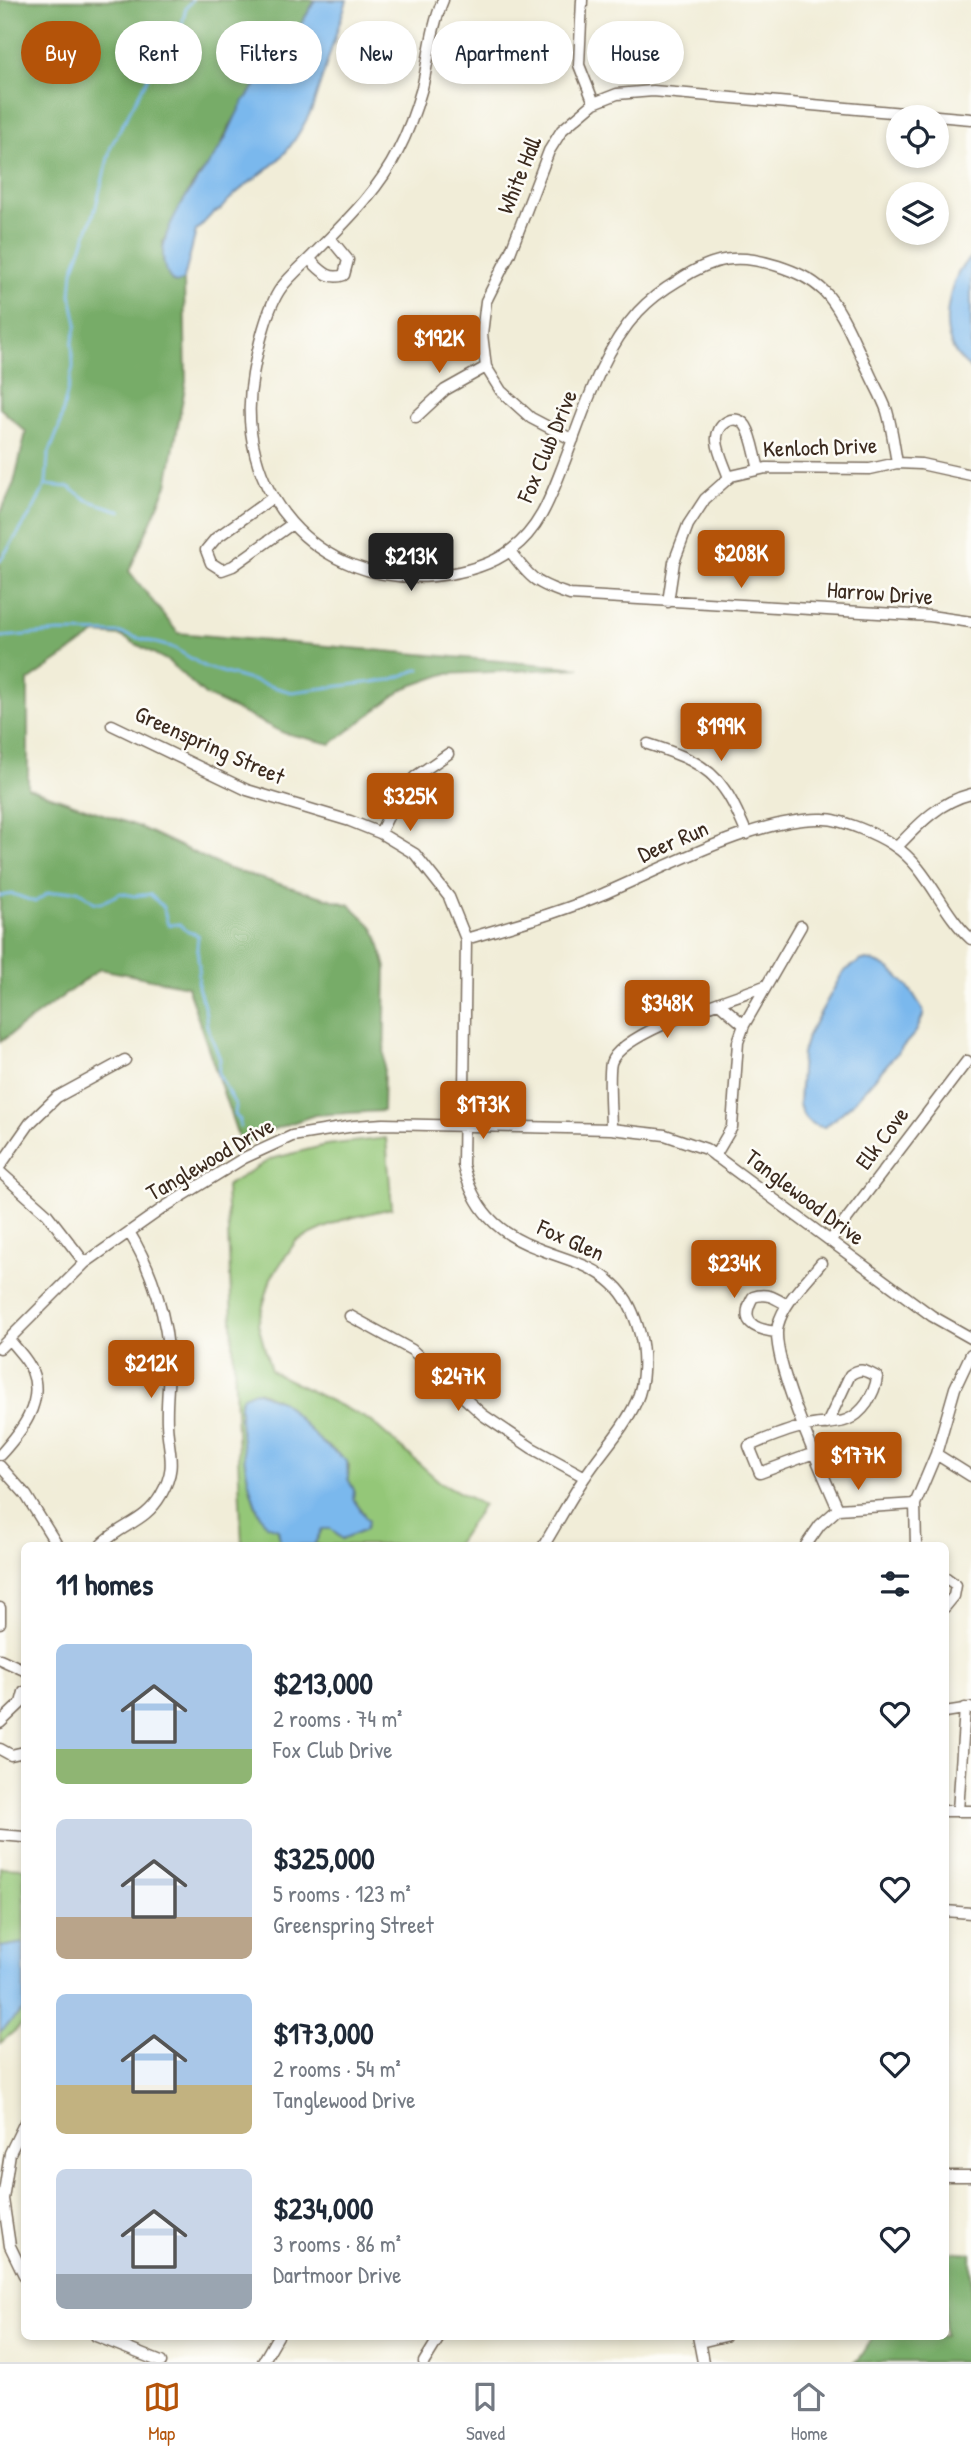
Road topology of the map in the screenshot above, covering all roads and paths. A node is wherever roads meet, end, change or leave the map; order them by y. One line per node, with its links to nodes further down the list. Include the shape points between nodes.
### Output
1 (443, 0): 5 (street, Fox Club Drive, via 422,87 398,152 369,198)
2 (582, 0): 3 (street, via 579,65)
3 (594, 103): 4 (street, White Hall, via 617,94 653,91); 7 (street, White Hall, via 562,130 549,151 510,253 486,301 482,334)
4 (971, 119)
5 (330, 238): 6 (street, Fox Club Drive); 6 (street, via 348,260 344,275 327,275)
6 (309, 259): 14 (street, Fox Club Drive, via 279,290 253,374 250,425 255,456)
7 (486, 368): 8 (street, via 445,390); 9 (street, White Hall, via 501,391 531,418)
8 (415, 417)
9 (573, 440): 10 (street, Fox Club Drive, via 607,358 640,309 700,266 757,259 802,274 826,293 887,412); 16 (street, Fox Club Drive, via 545,512)
10 (897, 463): 11 (street, Kenloch Drive, via 870,469); 12 (street, Kenloch Drive)
11 (759, 469): 13 (street, Kenloch Drive); 13 (street, via 747,428 742,422 725,422 717,430 717,441)
12 (971, 475)
13 (729, 478): 17 (street, Kenloch Drive, via 705,499 688,526 674,562)
14 (272, 498): 15 (street, Fox Club Drive); 15 (street, via 216,538 206,550 211,564 222,570 233,566)
15 (292, 524): 16 (street, Fox Club Drive, via 342,563 415,577 474,570)
16 (510, 551): 17 (street, Harrow Drive, via 542,586 570,595)
17 (668, 602): 18 (street, Harrow Drive)
18 (971, 622)
19 (111, 724): 23 (street, Greenspring Street, via 247,790)
20 (648, 744): 24 (street, via 682,754 704,768 724,787)
21 (448, 754): 23 (street, via 399,794)
22 (971, 794): 25 (street, via 955,798 924,818)
23 (380, 833): 27 (street, Greenspring Street, via 415,854 449,897)
24 (747, 834): 25 (street, Deer Run, via 784,822 826,818 878,835); 27 (street, Deer Run, via 600,895)
25 (897, 847): 28 (street, Deer Run)
26 (801, 926): 29 (street)
27 (466, 939): 34 (street, Greenspring Street)
28 (971, 939)
29 (765, 986): 30 (street); 31 (street)
30 (720, 1004): 31 (street); 35 (street, via 660,1025 621,1048 611,1063)
31 (744, 1025): 36 (street, via 738,1042 732,1127)
32 (125, 1060): 37 (street, via 57,1097 30,1123)
33 (968, 1061): 40 (street, Elk Cove)
34 (463, 1125): 35 (street, Tanglewood Drive); 39 (street, Tanglewood Drive, via 383,1124 292,1136 244,1158); 57 (street, Fox Glen, via 468,1187 486,1214 516,1239 572,1260 613,1283 635,1316 644,1363 637,1401)
35 (611, 1129): 36 (street, Tanglewood Drive, via 665,1135)
36 (715, 1156): 40 (street, Tanglewood Drive)
37 (0, 1166)
38 (0, 1172): 41 (street, via 47,1214)
39 (129, 1232): 41 (street, Tanglewood Drive); 61 (street, via 155,1290 167,1336 172,1466 159,1498 142,1519)
40 (830, 1241): 46 (street, Tanglewood Drive, via 932,1316)
41 (85, 1263): 47 (street, Tanglewood Drive)
42 (821, 1264): 43 (street)
43 (787, 1305): 45 (street); 45 (street, via 761,1294 749,1303 747,1314 754,1328)
44 (350, 1316): 57 (street, via 412,1350 484,1415)
45 (776, 1332): 51 (street, via 781,1366)
46 (971, 1338)
47 (9, 1339): 48 (street, Tanglewood Drive); 54 (street, via 32,1368 36,1394 19,1435)
48 (0, 1348)
49 (971, 1354): 53 (street, via 955,1388)
50 (827, 1424): 50 (street, via 847,1420 861,1410 877,1377 865,1370 850,1375); 51 (street)
51 (804, 1426): 52 (street); 52 (street, via 749,1446 760,1473)
52 (814, 1453): 59 (street)
53 (936, 1454): 56 (street); 58 (street)
54 (0, 1455)
55 (0, 1466): 60 (street, via 26,1495)
56 (971, 1476)
57 (585, 1477): 62 (street, Fox Glen)
58 (915, 1504): 59 (street); 64 (street)
59 (838, 1508): 63 (street)
60 (55, 1542)
61 (104, 1542)
62 (546, 1542)
63 (808, 1542)
64 (916, 1542)
65 (949, 1580): 66 (street, via 956,1585)
66 (949, 1601)
67 (0, 1608): 68 (street)
68 (0, 1623)
69 (0, 1660): 70 (street)
70 (21, 1669)
71 (21, 1705): 74 (street)
72 (968, 1708): 73 (street); 78 (street)
73 (949, 1712)
74 (0, 1723)
75 (0, 1749): 76 (street, via 11,1755)
76 (21, 1753)
77 (949, 1811): 78 (street)
78 (958, 1811): 79 (street)
79 (971, 1811)
80 (0, 1835): 81 (street)
81 (21, 1837)
82 (949, 1911): 83 (street)
83 (971, 1913)
84 (21, 2129): 87 (street, via 10,2153 3,2199 10,2246)
85 (949, 2176): 86 (street)
86 (971, 2176)
87 (21, 2269)
88 (106, 2340): 92 (street)
89 (276, 2340): 93 (street)
90 (438, 2340): 94 (street)
91 (699, 2340): 95 (street)
92 (161, 2362)
93 (263, 2362)
94 (424, 2362)
95 (703, 2362)

